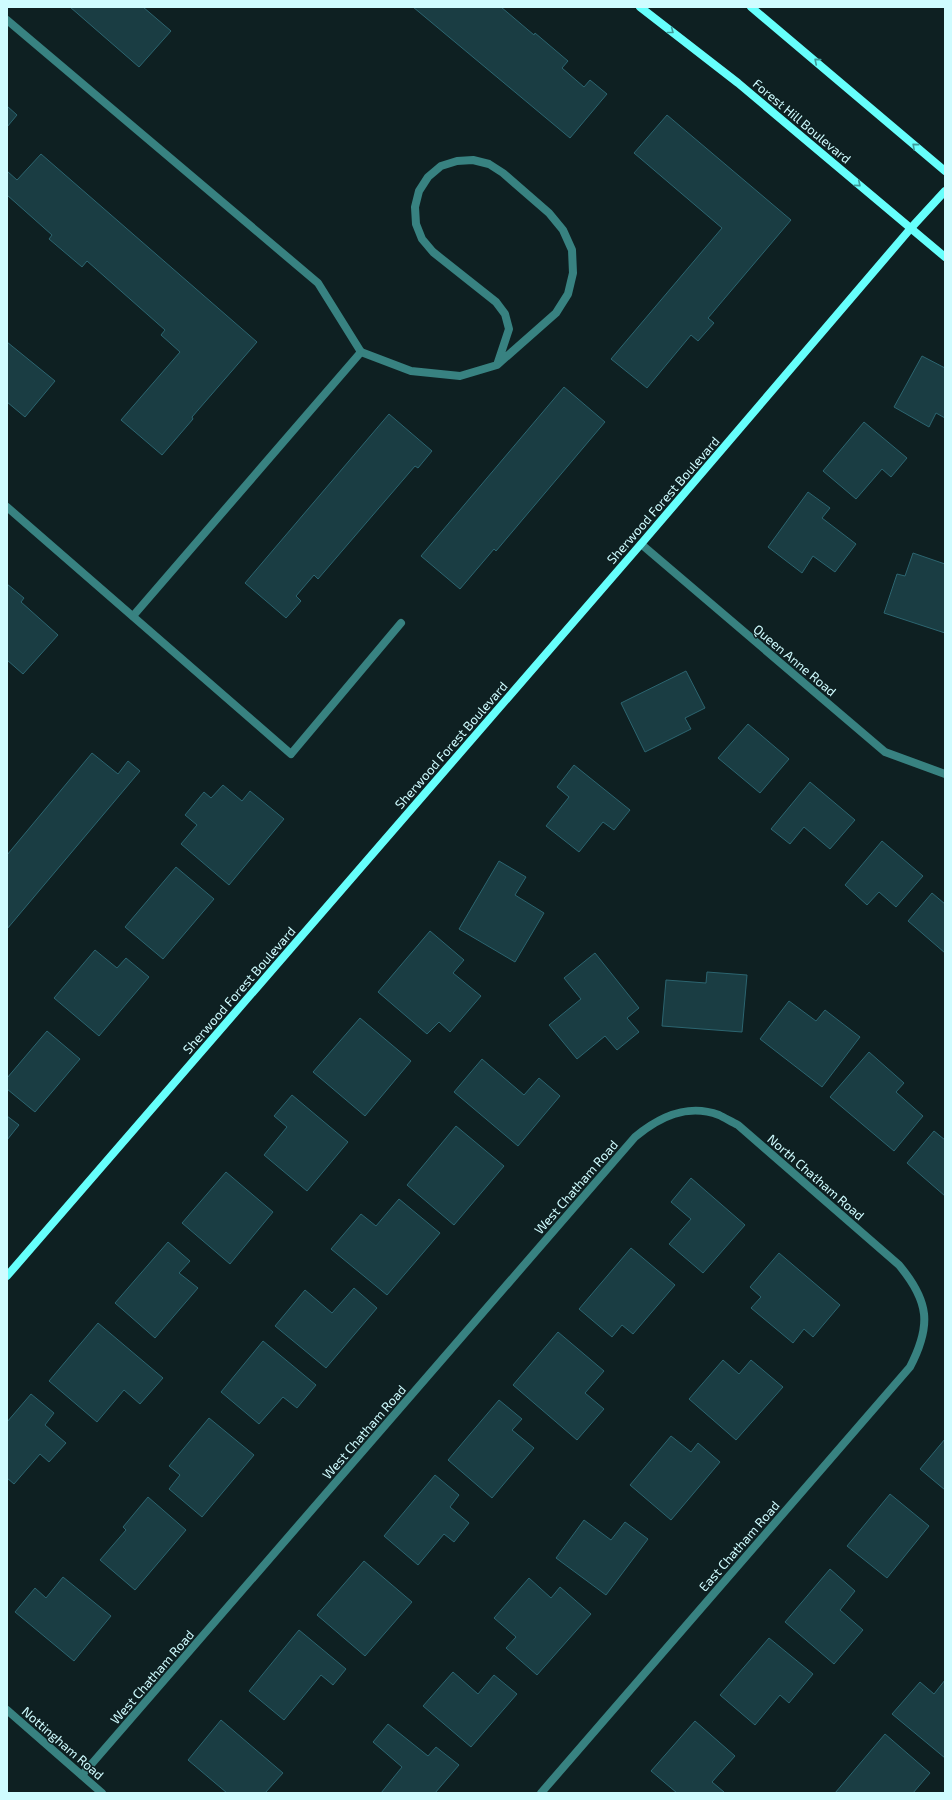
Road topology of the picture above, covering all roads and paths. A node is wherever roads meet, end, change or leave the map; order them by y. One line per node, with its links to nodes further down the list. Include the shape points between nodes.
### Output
1 (640, 7): 6 (street, Forest Hill Boulevard, one-way to 6, via 738,83)
2 (751, 7): 4 (street, one-way to 2)
3 (7, 20): 8 (street, via 318,283)
4 (945, 171)
5 (945, 191): 6 (street, Sherwood Forest Boulevard)
6 (911, 228): 7 (street, Forest Hill Boulevard); 11 (street, Sherwood Forest Boulevard)
7 (945, 257)
8 (361, 352): 9 (street, via 411,372 460,376); 12 (street)
9 (497, 364): 9 (street, via 556,313 568,294 573,273 572,250 563,230 549,213 503,173 489,164 473,160 456,161 441,166 422,186 415,207 416,224 422,240 433,252 496,302 505,314 509,329)
10 (7, 507): 12 (street)
11 (641, 544): 14 (street, Queen Anne Road, via 886,752); 16 (street, Sherwood Forest Boulevard)
12 (133, 616): 13 (street, via 291,754)
13 (401, 623)
14 (945, 774)
15 (672, 1114): 17 (street, North Chatham Road, via 695,1110 718,1115 738,1125 899,1264 912,1280); 19 (street, West Chatham Road, via 651,1123 635,1137)
16 (7, 1276)
17 (922, 1301): 21 (street, East Chatham Road, via 925,1324 920,1346 910,1367)
18 (7, 1710): 19 (street, Nottingham Road)
19 (82, 1775): 20 (street, Nottingham Road)
20 (102, 1793)
21 (541, 1793)

